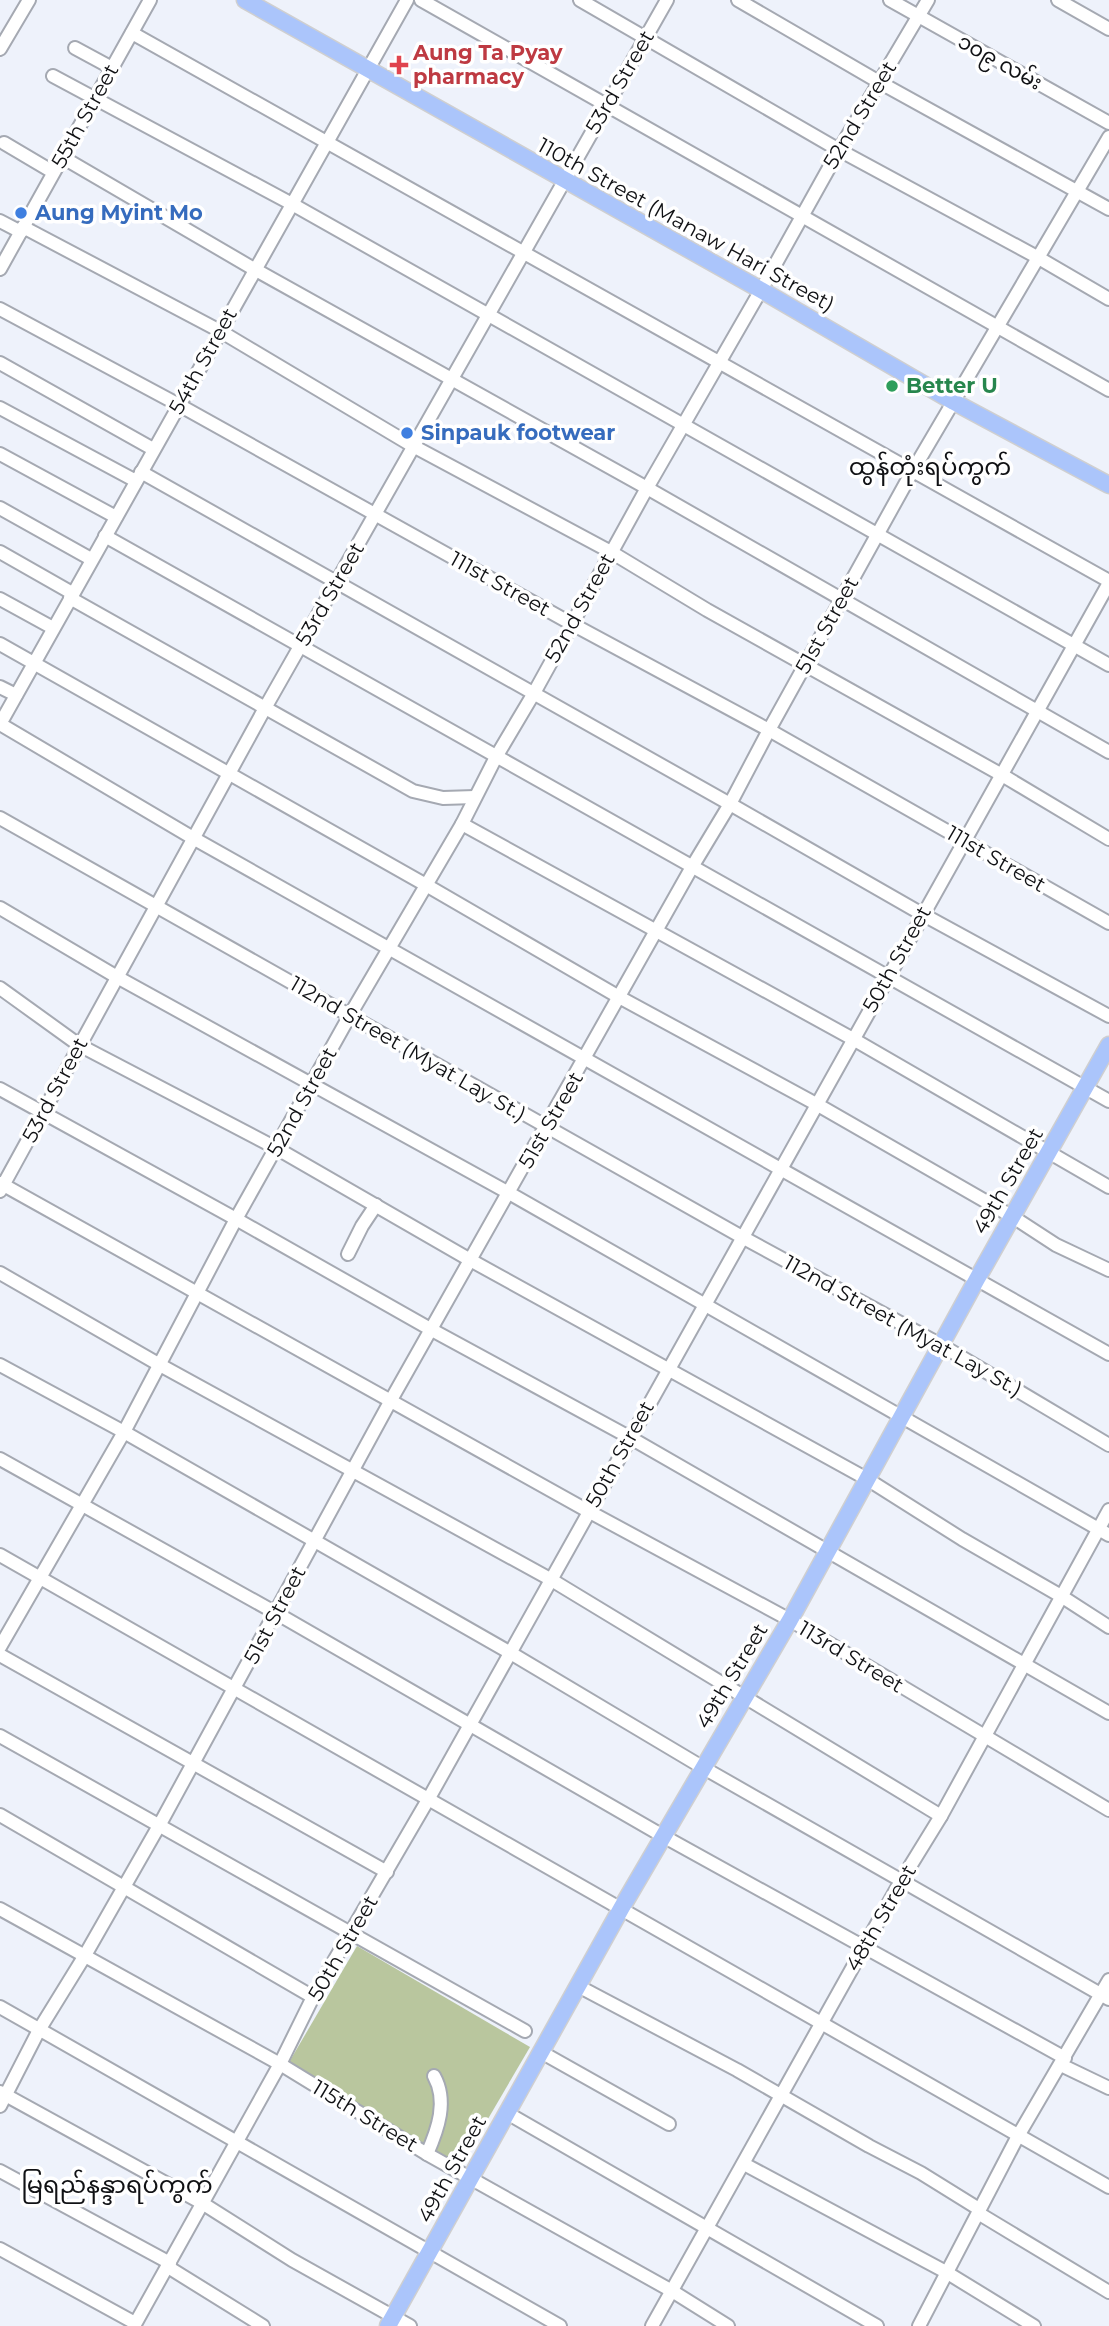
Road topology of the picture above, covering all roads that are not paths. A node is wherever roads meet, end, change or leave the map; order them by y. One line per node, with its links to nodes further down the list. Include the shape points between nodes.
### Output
1 (29, 0): 17 (street)
2 (150, 0): 14 (street, 55th Street)
3 (245, 0): 19 (main road, 110th Street (Manaw Hari Street))
4 (407, 0): 19 (street, 54th Street)
5 (421, 0): 23 (street)
6 (580, 0): 15 (street)
7 (667, 0): 15 (street, 53rd Street)
8 (738, 0): 21 (street)
9 (891, 0): 12 (street, ၁၀၉ လမ်း)
10 (928, 0): 12 (street, 52nd Street)
11 (1058, 0): 13 (street)
12 (919, 17): 21 (street, 52nd Street); 24 (street, ၁၀၉ လမ်း)
13 (1109, 29)
14 (132, 33): 18 (street, 55th Street); 26 (street)
15 (645, 37): 23 (street, 53rd Street); 28 (street)
16 (75, 48): 18 (street)
17 (0, 49)
18 (112, 68): 22 (street, 55th Street)
19 (366, 69): 26 (street, 54th Street); 31 (main road, 110th Street (Manaw Hari Street))
20 (53, 76): 22 (street)
21 (879, 82): 28 (street, 52nd Street); 32 (street)
22 (96, 98): 29 (street, 55th Street); 33 (street)
23 (606, 105): 31 (street, 53rd Street); 35 (street)
24 (1109, 123)
25 (1109, 137): 32 (street, 51st Street)
26 (328, 142): 33 (street, 54th Street); 38 (street)
27 (4, 143): 30 (street)
28 (839, 150): 35 (street, 52nd Street); 39 (street)
29 (62, 157): 30 (street, 55th Street); 41 (street)
30 (53, 173): 37 (street, 55th Street)
31 (564, 181): 38 (street, 53rd Street); 42 (main road, 110th Street (Manaw Hari Street))
32 (1078, 191): 34 (street); 39 (street, 51st Street)
33 (292, 204): 41 (street, 54th Street); 45 (street)
34 (1109, 209)
35 (800, 217): 42 (street, 52nd Street); 46 (street)
36 (0, 221): 37 (street)
37 (22, 229): 40 (street, 55th Street); 47 (street)
38 (523, 253): 45 (street, 53rd Street); 48 (street)
39 (1037, 257): 43 (street); 46 (street, 51st Street)
40 (0, 269)
41 (254, 269): 47 (street, 54th Street); 50 (street)
42 (761, 290): 48 (street, 52nd Street); 52 (main road, 110th Street (Manaw Hari Street))
43 (1109, 299)
44 (0, 309): 53 (street, 111st Street)
45 (487, 314): 50 (street, 53rd Street); 55 (street)
46 (997, 326): 51 (street); 52 (street, 51st Street)
47 (220, 331): 53 (street, 54th Street); 56 (street)
48 (720, 361): 55 (street, 52nd Street); 59 (street)
49 (0, 363): 57 (street)
50 (451, 380): 56 (street, 53rd Street); 62 (street)
51 (1109, 390)
52 (954, 402): 59 (street, 51st Street); 61 (main road, 110th Street (Manaw Hari Street))
53 (179, 405): 57 (street, 54th Street); 64 (street, 111st Street)
54 (0, 408): 60 (street)
55 (683, 424): 62 (street, 52nd Street); 67 (street)
56 (413, 446): 64 (street, 53rd Street); 69 (street)
57 (153, 449): 60 (street, 54th Street)
58 (0, 454): 65 (street)
59 (912, 472): 67 (street, 51st Street); 71 (street)
60 (139, 476): 65 (street, 54th Street); 72 (street)
61 (1109, 485)
62 (647, 488): 69 (street, 52nd Street); 75 (street)
63 (0, 508): 70 (street)
64 (375, 514): 72 (street, 53rd Street); 76 (street, 111st Street)
65 (116, 517): 66 (street, 54th Street)
66 (105, 536): 70 (street, 54th Street); 79 (street)
67 (878, 536): 75 (street, 51st Street); 80 (street)
68 (0, 552): 73 (street)
69 (611, 552): 76 (street, 52nd Street); 82 (street)
70 (91, 559): 73 (street, 54th Street)
71 (1109, 582): 80 (street, 50th Street)
72 (336, 583): 79 (street, 53rd Street); 85 (street)
73 (71, 596): 77 (street, 54th Street); 87 (street)
74 (0, 599): 77 (street)
75 (841, 600): 82 (street, 51st Street); 88 (street)
76 (572, 624): 85 (street, 52nd Street); 90 (street, 111st Street)
77 (53, 628): 81 (street, 54th Street)
78 (0, 644): 81 (street)
79 (301, 645): 87 (street, 53rd Street); 92 (street)
80 (1074, 646): 83 (street); 88 (street, 50th Street)
81 (34, 663): 86 (street, 54th Street); 93 (street)
82 (806, 664): 90 (street, 51st Street); 94 (street)
83 (1109, 665)
84 (0, 687): 86 (street)
85 (534, 693): 92 (street, 52nd Street); 96 (street)
86 (16, 695): 89 (street, 54th Street)
87 (265, 708): 93 (street, 53rd Street); 95 (street, via 413,791 443,798)
88 (1037, 712): 91 (street); 94 (street, 50th Street)
89 (1, 719): 99 (street)
90 (769, 730): 96 (street, 51st Street); 101 (street, 111st Street)
91 (1109, 751)
92 (496, 757): 95 (street, 52nd Street); 102 (street)
93 (229, 772): 99 (street, 53rd Street); 103 (street)
94 (1002, 775): 100 (street); 101 (street, 50th Street)
95 (475, 797): 98 (street, 52nd Street)
96 (730, 804): 102 (street, 51st Street); 106 (street)
97 (0, 818): 104 (street, 112nd Street (Myat Lay St.))
98 (462, 824): 103 (street, 52nd Street); 108 (street)
99 (193, 838): 104 (street, 53rd Street); 109 (street)
100 (1109, 839)
101 (965, 841): 106 (street, 50th Street); 107 (street, 111st Street)
102 (692, 867): 108 (street, 51st Street); 111 (street)
103 (426, 885): 109 (street, 52nd Street); 113 (street)
104 (156, 906): 110 (street, 53rd Street); 114 (street, 112nd Street (Myat Lay St.))
105 (0, 908): 110 (street)
106 (922, 914): 111 (street, 50th Street); 115 (street)
107 (1109, 923)
108 (656, 931): 113 (street, 51st Street); 116 (street)
109 (388, 949): 114 (street, 52nd Street); 119 (street)
110 (117, 977): 117 (street, 53rd Street); 120 (street)
111 (887, 978): 116 (street, 50th Street); 121 (street)
112 (0, 988): 117 (street)
113 (619, 997): 119 (street, 51st Street); 124 (street)
114 (350, 1015): 120 (street, 52nd Street); 126 (street, 112nd Street (Myat Lay St.))
115 (1109, 1016)
116 (853, 1039): 124 (street, 50th Street); 128 (street)
117 (79, 1045): 125 (street, 53rd Street); 127 (street)
118 (1109, 1045): 121 (main road, 49th Street)
119 (584, 1060): 126 (street, 51st Street); 129 (street)
120 (311, 1086): 127 (street, 52nd Street); 132 (street)
121 (1085, 1088): 123 (street); 128 (main road, 49th Street)
122 (0, 1089): 125 (street)
123 (1109, 1101)
124 (818, 1105): 129 (street, 50th Street); 134 (street)
125 (44, 1113): 130 (street, 53rd Street); 135 (street)
126 (546, 1127): 132 (street, 51st Street); 136 (street, 112nd Street (Myat Lay St.))
127 (276, 1148): 133 (street); 135 (street, 52nd Street)
128 (1049, 1153): 131 (street); 134 (main road, 49th Street)
129 (780, 1171): 136 (street, 50th Street); 141 (street)
130 (1, 1186): 142 (street, 113rd Street)
131 (1109, 1187)
132 (509, 1193): 138 (street, 51st Street); 143 (street)
133 (376, 1205): 137 (street); 138 (street)
134 (1013, 1217): 139 (street, via 1056,1245); 141 (main road, 49th Street)
135 (236, 1219): 142 (street, 52nd Street); 144 (street)
136 (742, 1237): 143 (street, 50th Street); 145 (street, 112nd Street (Myat Lay St.))
137 (348, 1254)
138 (472, 1261): 144 (street, 51st Street); 149 (street)
139 (1109, 1270)
140 (0, 1273): 148 (street)
141 (977, 1279): 145 (main road, 49th Street); 146 (street)
142 (198, 1293): 148 (street, 52nd Street); 150 (street, 113rd Street)
143 (704, 1305): 149 (street, 50th Street); 151 (street)
144 (432, 1330): 150 (street, 51st Street); 153 (street)
145 (941, 1345): 151 (main road, 49th Street); 154 (street, 112nd Street (Myat Lay St.))
146 (1109, 1354)
147 (0, 1365): 152 (street)
148 (160, 1365): 152 (street); 156 (street)
149 (668, 1370): 153 (street, 50th Street); 157 (street)
150 (391, 1401): 156 (street, 51st Street); 160 (street, 113rd Street)
151 (902, 1415): 157 (main road, 49th Street); 161 (street)
152 (124, 1433): 158 (street); 162 (street)
153 (629, 1437): 160 (street, 50th Street); 163 (street)
154 (1109, 1445)
155 (0, 1459): 158 (street)
156 (354, 1469): 162 (street, 51st Street); 166 (street)
157 (867, 1479): 163 (main road, 49th Street); 167 (street)
158 (80, 1505): 165 (street); 168 (street)
159 (1109, 1510): 161 (street, 48th Street)
160 (588, 1511): 166 (street, 50th Street); 169 (street, 113rd Street)
161 (1104, 1532): 167 (street, 48th Street)
162 (314, 1542): 168 (street, 51st Street); 172 (street)
163 (827, 1551): 169 (main road, 49th Street); 174 (street)
164 (0, 1555): 165 (street)
165 (40, 1577): 171 (street); 175 (street)
166 (550, 1578): 172 (street, 50th Street); 176 (street)
167 (1061, 1596): 170 (street); 174 (street, 48th Street)
168 (276, 1613): 175 (street, 51st Street); 178 (street)
169 (789, 1620): 176 (main road, 49th Street); 180 (street, 113rd Street)
170 (1109, 1627)
171 (0, 1647)
172 (509, 1652): 178 (street, 50th Street); 182 (street)
173 (0, 1655): 181 (street)
174 (1024, 1663): 177 (street); 180 (street, 48th Street)
175 (236, 1688): 181 (street, 51st Street); 183 (street)
176 (743, 1696): 182 (main road, 49th Street); 186 (street)
177 (1109, 1713)
178 (470, 1724): 183 (street, 50th Street); 188 (street)
179 (0, 1737): 187 (street)
180 (984, 1737): 184 (street, 113rd Street); 186 (street, 48th Street)
181 (194, 1763): 187 (street, 51st Street); 189 (street)
182 (702, 1767): 188 (main road, 49th Street); 190 (street)
183 (429, 1798): 189 (street, 50th Street); 192 (street)
184 (1109, 1810)
185 (0, 1815): 191 (street)
186 (941, 1816): 190 (street, 48th Street)
187 (160, 1824): 191 (street, 51st Street); 194 (street)
188 (663, 1836): 192 (main road, 49th Street); 195 (street)
189 (387, 1872): 194 (street, 50th Street)
190 (901, 1881): 195 (street, 48th Street); 200 (street)
191 (125, 1887): 196 (street, 51st Street); 199 (street)
192 (622, 1907): 198 (main road, 49th Street); 202 (street)
193 (0, 1909): 196 (street, 115th Street)
194 (351, 1933): 199 (street, 50th Street); 204 (street)
195 (864, 1945): 202 (street, 48th Street); 206 (street)
196 (84, 1957): 203 (street, 51st Street); 207 (street, 115th Street)
197 (1109, 1980): 200 (street)
198 (578, 1986): 205 (main road, 49th Street); 210 (street)
199 (313, 1997): 207 (street, 50th Street)
200 (1105, 1997): 206 (street)
201 (0, 2007): 203 (street)
202 (822, 2022): 210 (street, 48th Street); 214 (street)
203 (39, 2030): 211 (street, 51st Street); 215 (street)
204 (525, 2031)
205 (541, 2052): 212 (main road, 49th Street); 213 (street)
206 (1063, 2061): 209 (street); 214 (street)
207 (280, 2064): 215 (street, 50th Street); 216 (street, 115th Street)
208 (434, 2076): 216 (street, via 441,2106)
209 (1109, 2088)
210 (781, 2095): 217 (street, 48th Street); 222 (street)
211 (2, 2097): 221 (street)
212 (507, 2113): 219 (main road, 49th Street); 223 (street)
213 (669, 2124)
214 (1018, 2136): 220 (street); 222 (street)
215 (235, 2142): 221 (street, 50th Street); 225 (street)
216 (427, 2154): 219 (street, 115th Street)
217 (744, 2164): 223 (street, 48th Street); 227 (street)
218 (0, 2171): 226 (street)
219 (471, 2178): 225 (main road, 49th Street); 228 (street, 115th Street)
220 (1109, 2187)
221 (202, 2203): 226 (street, 50th Street); 230 (street)
222 (979, 2211): 227 (street); 229 (street)
223 (708, 2228): 228 (street, 48th Street); 237 (street)
224 (0, 2249): 231 (street)
225 (430, 2252): 230 (main road, 49th Street); 234 (street)
226 (169, 2265): 231 (street, 50th Street); 232 (street)
227 (946, 2272): 238 (street); 239 (street)
228 (672, 2291): 235 (street, 48th Street); 236 (street, 115th Street)
229 (1109, 2292)
230 (391, 2321): 233 (street)
231 (135, 2325)
232 (262, 2326)
233 (410, 2326)
234 (561, 2326)
235 (652, 2326)
236 (728, 2326)
237 (877, 2326)
238 (919, 2326)
239 (1034, 2326)

